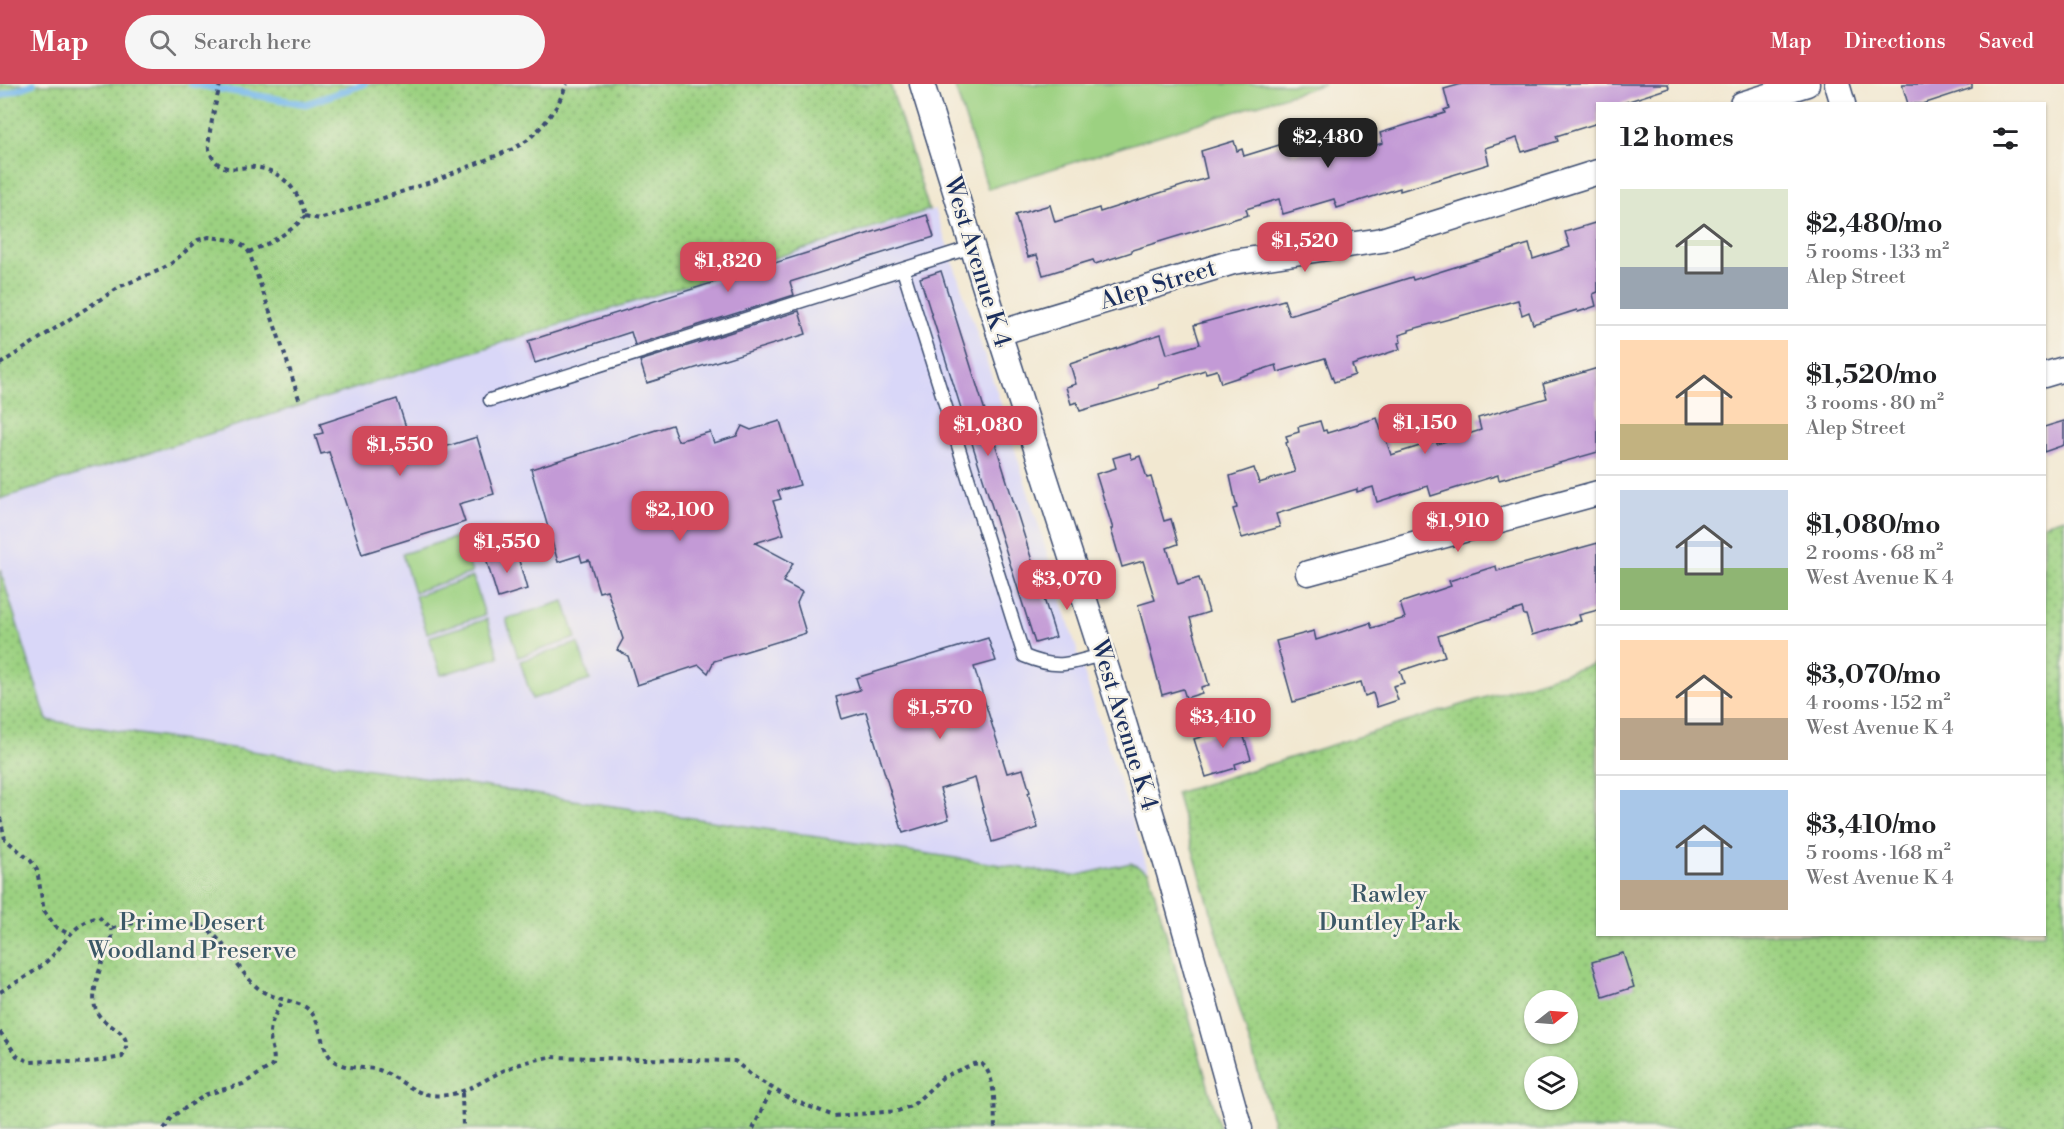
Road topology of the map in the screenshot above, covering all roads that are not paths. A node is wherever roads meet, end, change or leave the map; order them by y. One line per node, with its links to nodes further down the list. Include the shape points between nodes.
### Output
1 (922, 84): 7 (street, West Avenue K 4)
2 (1807, 84): 4 (street)
3 (1837, 84): 5 (street)
4 (1748, 102)
5 (1842, 102)
6 (1596, 173): 9 (street, Alep Street, via 1382,240 1233,262)
7 (972, 247): 8 (lane); 9 (street, West Avenue K 4)
8 (903, 270): 12 (lane); 15 (lane, via 1024,656 1064,666)
9 (999, 333): 15 (street, West Avenue K 4)
10 (2064, 369): 11 (street)
11 (2046, 374)
12 (490, 400)
13 (1596, 494): 14 (street)
14 (1308, 573)
15 (1103, 654): 16 (street, West Avenue K 4)
16 (1240, 1129)

